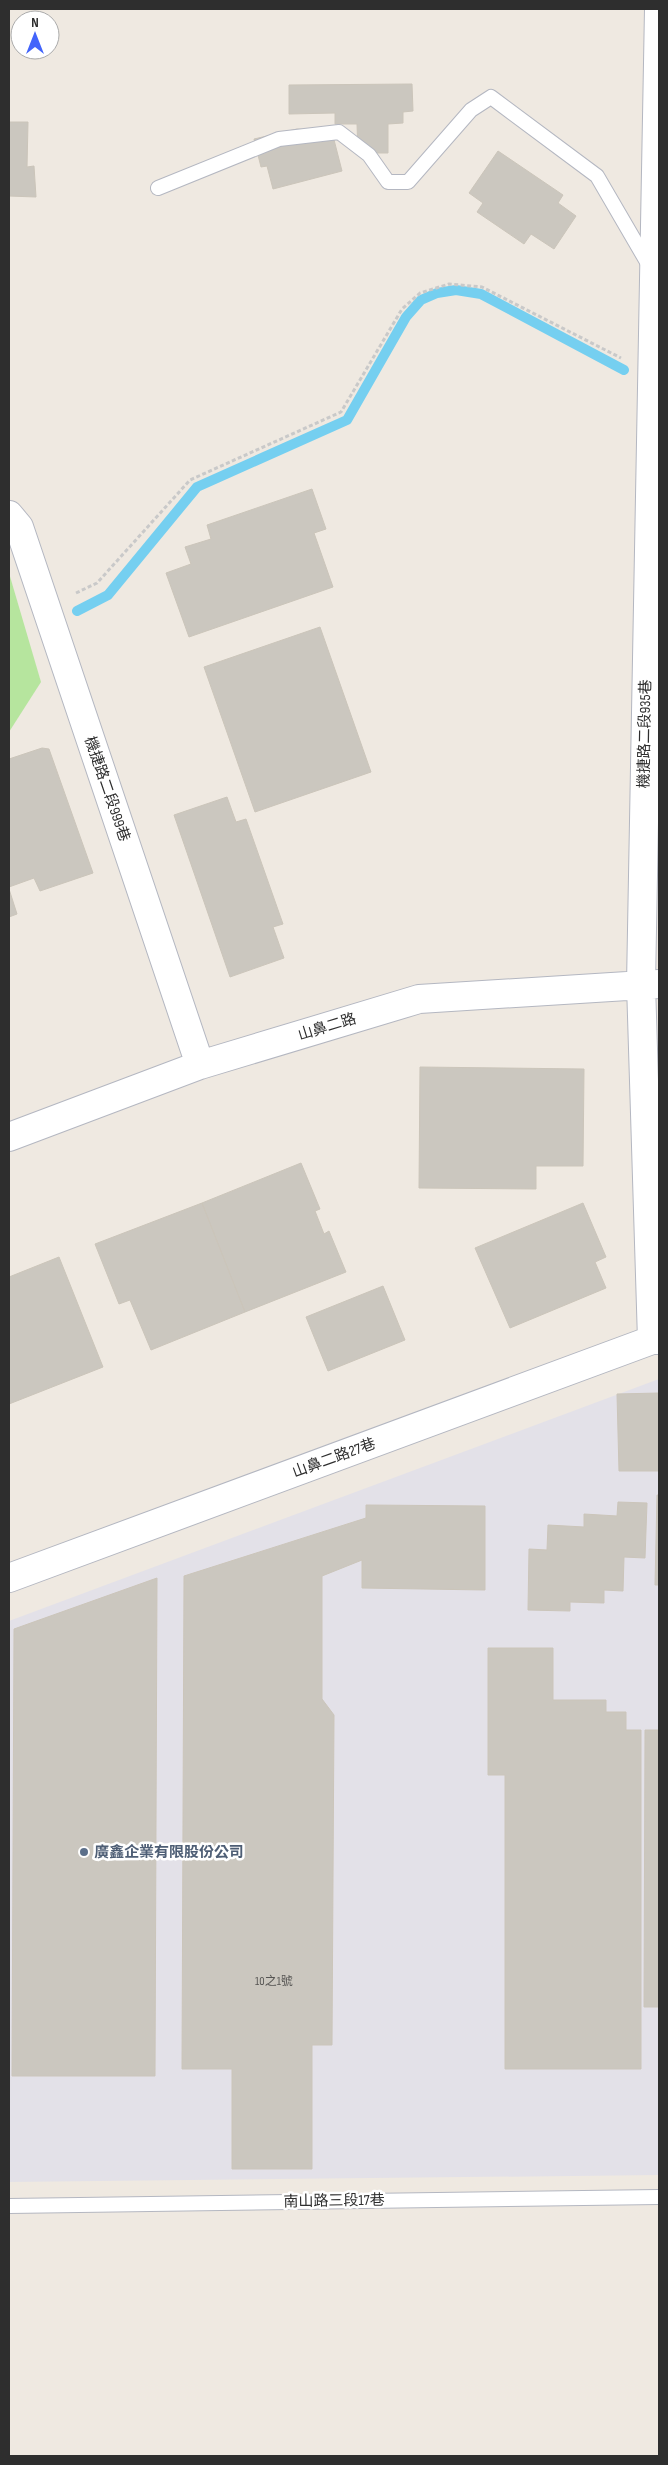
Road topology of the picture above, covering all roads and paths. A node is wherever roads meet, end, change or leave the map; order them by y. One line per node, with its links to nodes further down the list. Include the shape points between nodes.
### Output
1 (659, 9): 3 (street, 機捷路二段935巷)
2 (158, 188): 3 (lane, via 279,138 339,132 369,155 388,182 408,182 471,110 491,97 597,176)
3 (654, 274): 4 (street, 機捷路二段935巷)
4 (652, 374): 6 (path, via 482,287 449,284 420,293 402,309 341,412 190,480 97,583); 7 (street, 機捷路二段935巷)
5 (9, 515): 6 (street, 機捷路二段999巷, via 18,527)
6 (45, 606): 8 (street, 機捷路二段999巷)
7 (650, 984): 8 (street, 山鼻二路, via 419,999); 10 (street, 機捷路二段935巷)
8 (200, 1065): 9 (street, 山鼻二路)
9 (9, 1137)
10 (655, 1340): 11 (street, 山鼻二路27巷)
11 (9, 1578)
12 (659, 2197): 13 (lane, 南山路三段17巷)
13 (9, 2206)

